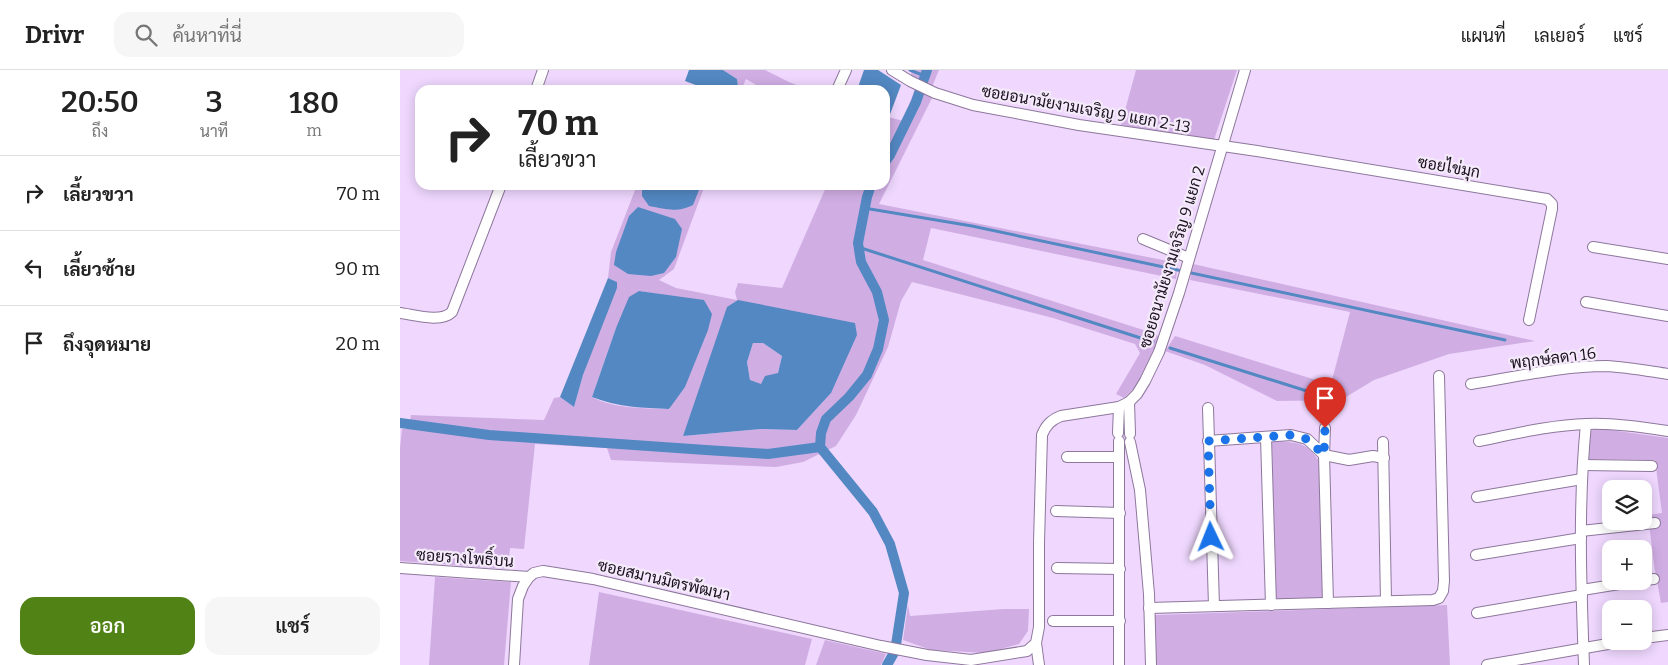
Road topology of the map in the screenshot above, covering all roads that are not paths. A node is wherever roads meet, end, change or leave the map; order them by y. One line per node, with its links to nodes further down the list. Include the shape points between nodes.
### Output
1 (543, 70): 5 (street)
2 (846, 70): 6 (street)
3 (892, 70): 7 (street, ซอยอนามัยงามเจริญ 9 แยก 2-13, via 935,93 973,105 1062,123)
4 (1245, 70): 7 (street, ซอยอนามัยงามเจริญ 9 แยก 2)
5 (538, 85)
6 (839, 85)
7 (1221, 147): 12 (street, ซอยอนามัยงามเจริญ 9 แยก 2); 16 (street, ซอยไข่มุก, via 1547,199 1552,209)
8 (499, 190): 14 (street, via 452,312 435,317)
9 (1143, 239): 12 (street)
10 (1593, 247): 11 (street)
11 (1668, 259)
12 (1188, 263): 20 (street, ซอยอนามัยงามเจริญ 9 แยก 2, via 1159,352 1145,381)
13 (1586, 302): 15 (street)
14 (400, 313)
15 (1668, 316)
16 (1529, 320)
17 (1668, 374): 19 (street, พฤกษ์ลดา 16, via 1629,368 1588,367)
18 (1439, 376): 50 (street, via 1443,591 1439,598 1433,600)
19 (1471, 384)
20 (1129, 402): 21 (street, ซอยอนามัยงามเจริญ 9 แยก 2); 27 (street)
21 (1118, 408): 31 (street); 60 (street, ซอยอนามัยงามเจริญ 9 แยก 2, via 1052,419 1042,435 1039,628)
22 (1208, 408): 28 (street)
23 (1586, 424): 25 (street); 29 (street); 35 (street)
24 (1325, 428): 32 (street)
25 (1668, 431)
26 (1266, 437): 28 (street); 32 (street, via 1291,435 1307,439); 52 (street)
27 (1131, 441): 31 (street); 54 (street, via 1140,490)
28 (1208, 441): 53 (street)
29 (1479, 441)
30 (1383, 442): 34 (street)
31 (1119, 445): 33 (street); 40 (street)
32 (1324, 455): 34 (street, via 1349,460 1373,456); 51 (street)
33 (1067, 457)
34 (1384, 458): 50 (street)
35 (1583, 465): 36 (street); 37 (street)
36 (1652, 466)
37 (1582, 479): 38 (street); 42 (street)
38 (1477, 497)
39 (1056, 511): 40 (street)
40 (1120, 513): 46 (street)
41 (1655, 523): 42 (street)
42 (1581, 535): 43 (street); 49 (street)
43 (1476, 554)
44 (400, 568): 47 (street, ซอยรางโพธิ์บน)
45 (1057, 568): 46 (street)
46 (1120, 569): 57 (street)
47 (528, 577): 60 (street, ซอยสมานมิตรพัฒนา, via 543,571 593,579 881,646 971,660 1027,652); 63 (street, via 518,599)
48 (1602, 588): 49 (street)
49 (1582, 592): 55 (street); 62 (street)
50 (1386, 601): 51 (street)
51 (1328, 603): 52 (street)
52 (1271, 605): 53 (street)
53 (1214, 606): 54 (street)
54 (1150, 608): 66 (street)
55 (1477, 613)
56 (1054, 621): 57 (street)
57 (1120, 621): 65 (street)
58 (1668, 635): 59 (street)
59 (1652, 637)
60 (1036, 643): 64 (street, ซอยอนามัยงามเจริญ 9 แยก 2)
61 (1602, 645): 62 (street)
62 (1583, 648): 67 (street); 68 (street)
63 (514, 665)
64 (1039, 665)
65 (1119, 665)
66 (1151, 665)
67 (1487, 665)
68 (1584, 665)

